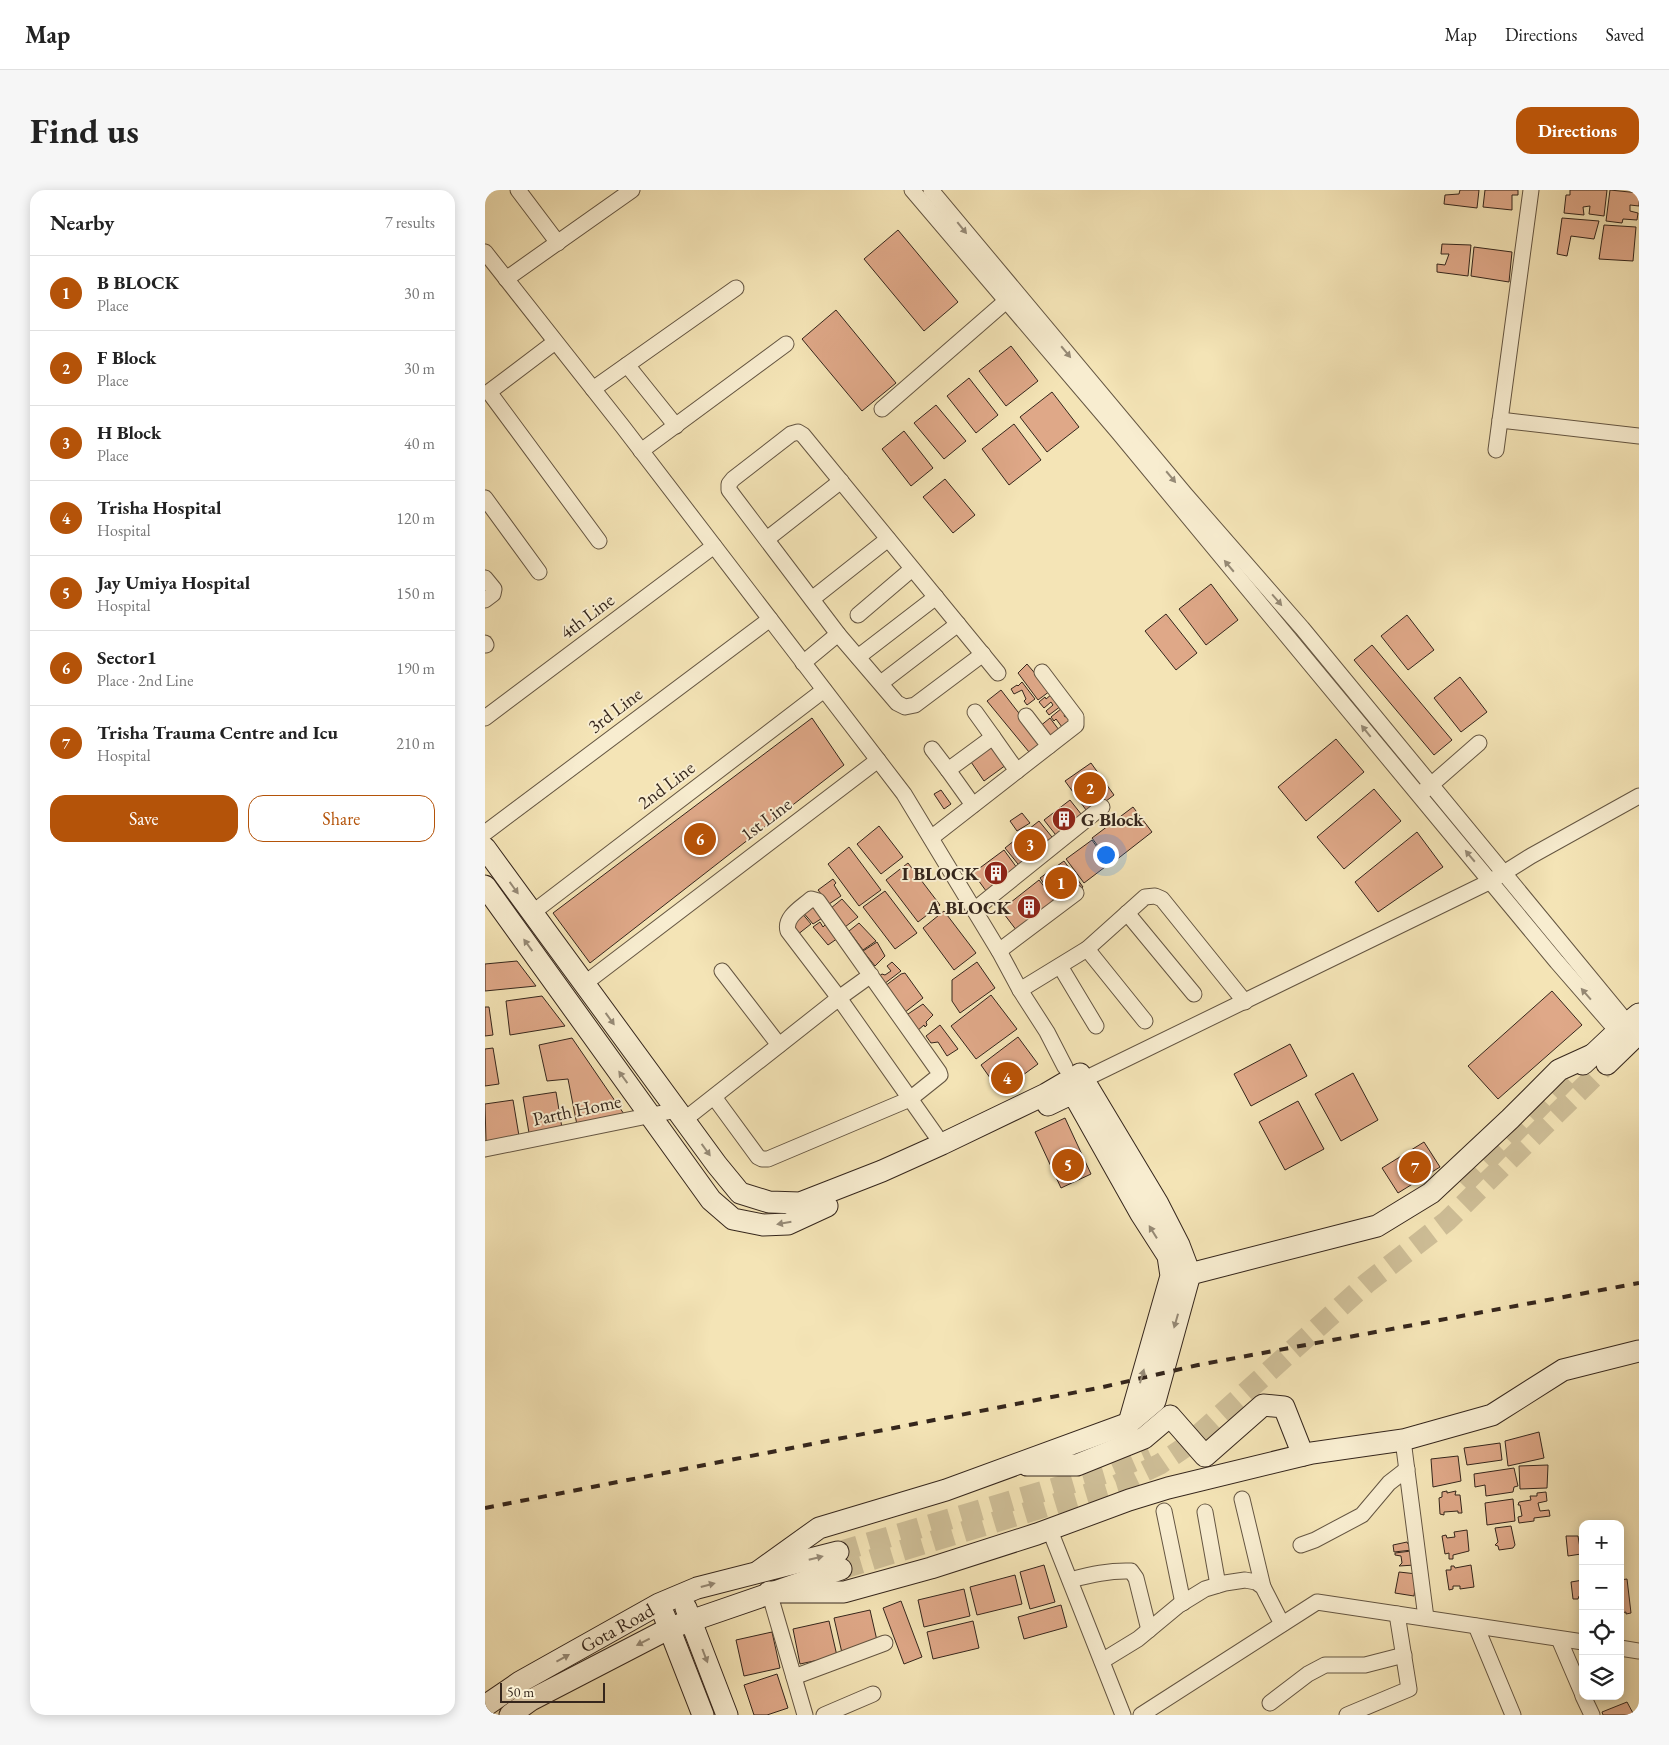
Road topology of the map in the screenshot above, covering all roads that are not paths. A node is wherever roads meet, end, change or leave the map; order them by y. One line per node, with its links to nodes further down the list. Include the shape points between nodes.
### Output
1 (519, 190): 6 (street)
2 (632, 190): 6 (street)
3 (912, 190): 10 (street)
4 (931, 190): 10 (street, one-way to 10)
5 (1531, 190): 18 (street)
6 (558, 243): 8 (street)
7 (485, 252): 8 (street)
8 (506, 280): 11 (street)
9 (736, 288): 13 (street)
10 (1011, 297): 15 (street); 17 (street)
11 (555, 342): 14 (street); 16 (street)
12 (786, 344): 19 (street)
13 (627, 365): 14 (street); 19 (street)
14 (593, 389): 22 (street)
15 (1090, 390): 56 (street, one-way to 56, via 1302,628); 57 (street, one-way to 15)
16 (486, 392): 27 (street)
17 (882, 409)
18 (1501, 420): 20 (street); 21 (street)
19 (676, 426): 22 (street)
20 (1639, 436)
21 (1496, 450)
22 (641, 451): 28 (street)
23 (841, 481): 25 (street); 25 (street, via 797,432 733,479 729,490); 26 (street)
24 (485, 498): 30 (street)
25 (767, 539): 33 (street)
26 (888, 539): 29 (street); 33 (street)
27 (599, 541)
28 (714, 546): 36 (street); 48 (street, 4th Line)
29 (913, 569): 32 (street); 35 (street)
30 (539, 572)
31 (485, 578): 34 (street, via 494,589)
32 (936, 598): 37 (street); 40 (street)
33 (812, 599): 38 (street)
34 (485, 600)
35 (858, 615)
36 (770, 619): 41 (street); 61 (street, 3rd Line)
37 (958, 624): 39 (street); 44 (street)
38 (838, 634): 40 (street); 41 (street)
39 (983, 654): 43 (street); 44 (street, via 915,705 897,703)
40 (858, 657): 44 (street)
41 (803, 663): 45 (street)
42 (1042, 672): 51 (street, via 1077,721)
43 (998, 673)
44 (881, 684)
45 (824, 690): 53 (street); 69 (street, 2nd Line)
46 (975, 712): 49 (street)
47 (1026, 716): 51 (street)
48 (485, 718)
49 (993, 737): 54 (street); 55 (street)
50 (1479, 743): 56 (street)
51 (1049, 746): 55 (street)
52 (932, 749): 54 (street)
53 (878, 760): 62 (street); 76 (street, 1st Line)
54 (948, 770): 59 (street)
55 (1017, 771): 59 (street)
56 (1431, 785): 57 (street); 64 (street)
57 (1419, 795): 65 (street, one-way to 57)
58 (1639, 796): 64 (street)
59 (973, 805): 62 (street)
60 (1102, 807): 68 (street)
61 (485, 833)
62 (931, 838): 68 (street)
63 (485, 848): 69 (street, one-way to 69)
64 (1505, 873): 65 (street); 83 (street)
65 (1491, 881): 80 (street); 83 (street, one-way to 65, via 1557,962)
66 (485, 886): 90 (street, one-way to 66)
67 (1076, 893): 72 (street)
68 (974, 910): 72 (street)
69 (532, 913): 76 (street)
70 (1127, 913): 71 (street); 78 (street); 80 (street, via 1145,897 1162,899)
71 (1087, 949): 73 (street); 81 (street)
72 (999, 951): 77 (street)
73 (1060, 966): 77 (street); 82 (street)
74 (722, 971): 84 (street)
75 (871, 975): 79 (street); 79 (street, via 818,901 811,899 786,925); 89 (street, via 940,1075)
76 (585, 984): 91 (street, one-way to 91)
77 (1020, 990): 87 (street)
78 (1194, 994)
79 (839, 998): 84 (street); 89 (street)
80 (1245, 1002): 87 (street)
81 (1145, 1021)
82 (1096, 1026)
83 (1631, 1030): 85 (street)
84 (779, 1045): 88 (street)
85 (1600, 1059): 86 (street); 94 (street, via 1559,1070 1431,1193 1377,1226)
86 (1571, 1076)
87 (1077, 1080): 90 (street, one-way to 90, via 788,1224 763,1226 733,1219 711,1200); 92 (street); 94 (street, via 1141,1214)
88 (714, 1097): 89 (street, via 762,1159); 91 (street)
89 (910, 1099): 92 (street)
90 (651, 1115): 91 (street, Parth Home); 93 (street, Parth Home)
91 (680, 1115): 92 (street, one-way to 92, via 739,1193 769,1202 800,1203)
92 (941, 1144)
93 (485, 1149)
94 (1180, 1275): 98 (street, via 1129,1423)
95 (1639, 1351): 96 (street, via 1563,1370 1492,1415)
96 (1403, 1440): 97 (street); 99 (street)
97 (1303, 1455): 98 (street, via 1284,1407 1263,1405 1205,1456 1170,1416 1144,1438 1077,1465); 103 (street, via 1168,1488)
98 (1015, 1464): 105 (street, via 946,1490 819,1528)
99 (1407, 1469): 104 (street, via 1389,1483 1362,1515); 114 (street)
100 (1242, 1499): 108 (street)
101 (1163, 1511): 111 (street)
102 (1205, 1512): 107 (street)
103 (1049, 1528): 106 (street); 109 (street, via 931,1568 844,1592)
104 (1301, 1545)
105 (759, 1572): 109 (street, Gota Road, one-way to 109, via 840,1560); 110 (street, Gota Road, one-way to 105)
106 (1070, 1580): 119 (street, via 1098,1573 1131,1571 1136,1578); 126 (street)
107 (1219, 1585): 108 (street, via 1245,1580); 111 (street, via 1205,1589)
108 (1263, 1587): 116 (street)
109 (769, 1592): 115 (street, Gota Road); 127 (street)
110 (680, 1594): 112 (street, Gota Road); 115 (street)
111 (1183, 1603): 119 (street)
112 (659, 1604): 118 (street); 132 (street, Gota Road, one-way to 112, via 520,1682)
113 (1397, 1614): 114 (street); 116 (street, via 1317,1602); 125 (street)
114 (1426, 1618): 117 (street)
115 (691, 1621): 118 (street, Gota Road); 135 (street, one-way to 135)
116 (1282, 1624): 139 (street)
117 (1476, 1626): 120 (street); 141 (street)
118 (670, 1628): 133 (street, Gota Road, one-way to 133, via 531,1700); 134 (street)
119 (1149, 1630): 126 (street)
120 (1559, 1639): 121 (street); 128 (street)
121 (1579, 1642)
122 (885, 1643): 127 (street)
123 (1624, 1649): 124 (street)
124 (1639, 1651)
125 (1404, 1655): 131 (street, via 1365,1665 1325,1664); 140 (street, via 1409,1689)
126 (1102, 1661): 138 (street)
127 (794, 1677): 136 (street)
128 (1579, 1686)
129 (873, 1694): 137 (street)
130 (1585, 1700): 142 (street)
131 (1270, 1703)
132 (485, 1706)
133 (510, 1715)
134 (703, 1715)
135 (727, 1715)
136 (805, 1715)
137 (824, 1715)
138 (1123, 1715)
139 (1141, 1715)
140 (1347, 1715)
141 (1513, 1715)
142 (1591, 1715)

